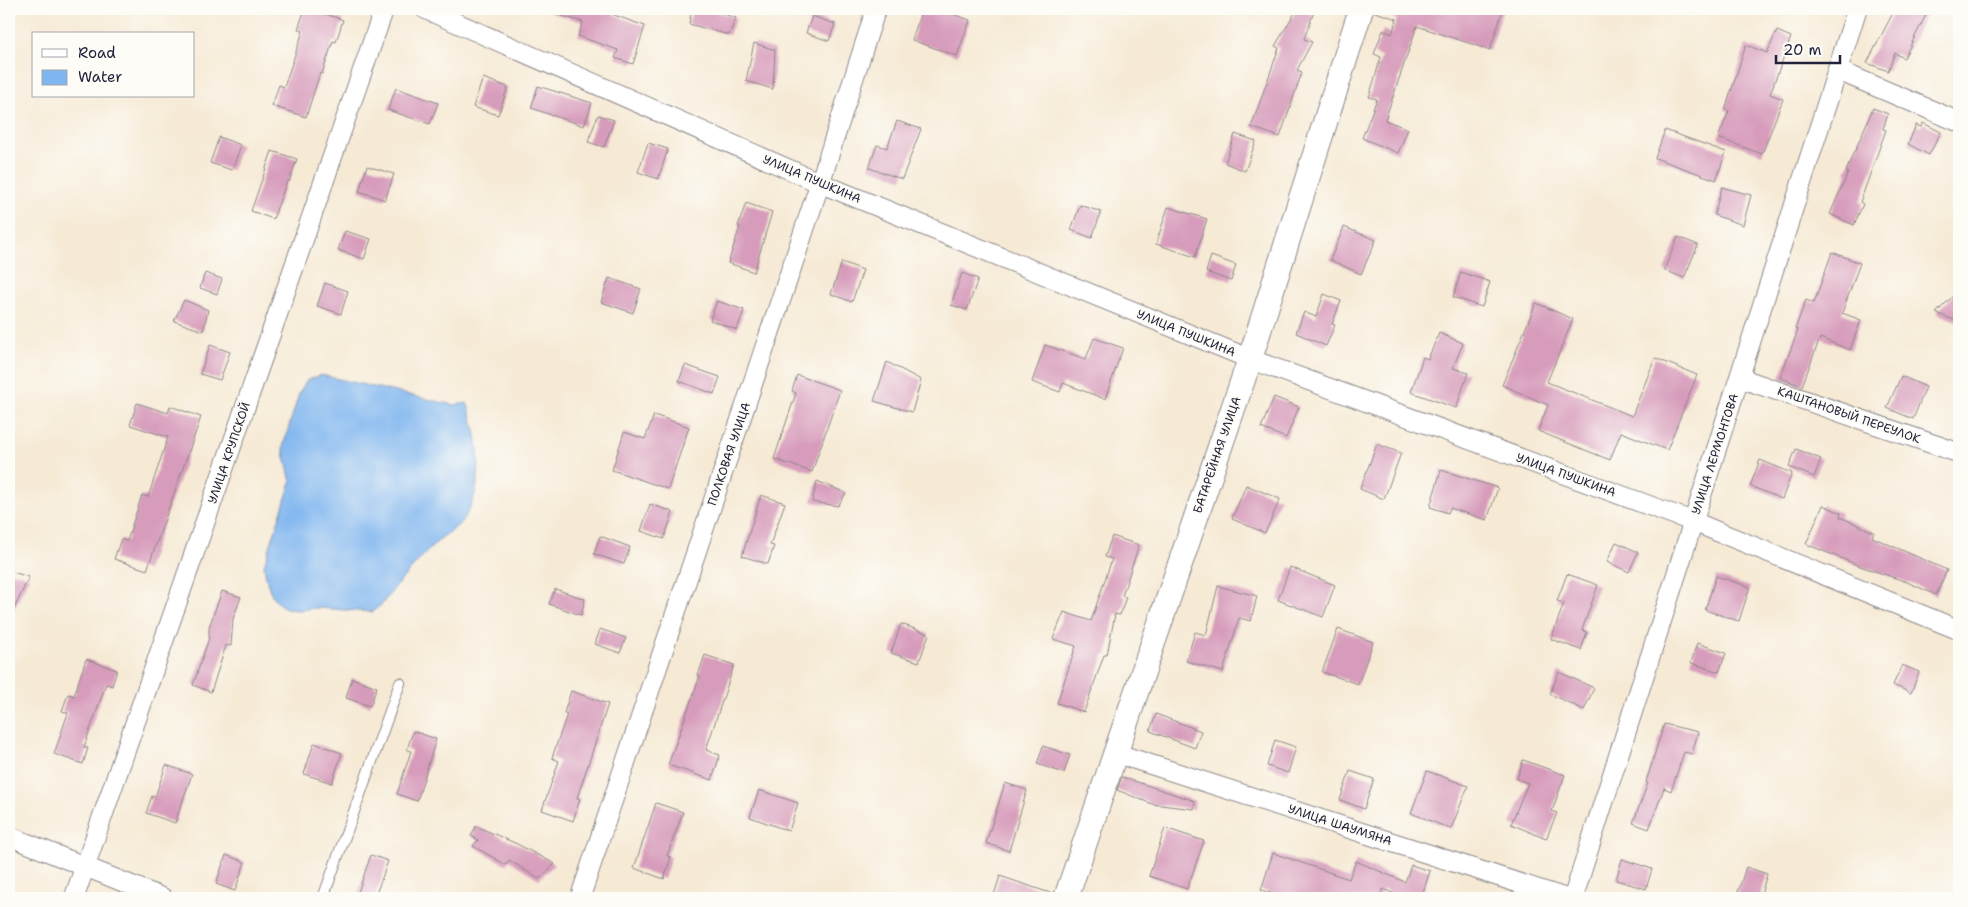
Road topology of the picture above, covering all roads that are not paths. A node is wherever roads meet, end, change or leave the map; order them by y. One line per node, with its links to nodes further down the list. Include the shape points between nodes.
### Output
1 (384, 9): 17 (street, УЛИЦА КРУПСКОЙ)
2 (425, 9): 8 (street, УЛИЦА ПУШКИНА)
3 (876, 9): 8 (street, ПОЛКОВАЯ УЛИЦА)
4 (1362, 9): 9 (street, БАТАРЕЙНАЯ УЛИЦА)
5 (1857, 9): 6 (street, УЛИЦА ЛЕРМОНТОВА)
6 (1838, 70): 7 (street); 10 (street, УЛИЦА ЛЕРМОНТОВА)
7 (1959, 122)
8 (820, 183): 9 (street, УЛИЦА ПУШКИНА); 21 (street, ПОЛКОВАЯ УЛИЦА)
9 (1250, 359): 12 (street, УЛИЦА ПУШКИНА); 15 (street, БАТАРЕЙНАЯ УЛИЦА)
10 (1740, 378): 11 (street, КАШТАНОВЫЙ ПЕРЕУЛОК); 12 (street, УЛИЦА ЛЕРМОНТОВА)
11 (1959, 453)
12 (1694, 522): 13 (street, УЛИЦА ПУШКИНА); 24 (street, УЛИЦА ЛЕРМОНТОВА)
13 (1959, 630)
14 (400, 683): 20 (lane)
15 (1115, 753): 22 (street, БАТАРЕЙНАЯ УЛИЦА); 23 (street, УЛИЦА ШАУМЯНА)
16 (9, 836): 17 (street)
17 (84, 867): 18 (street, УЛИЦА КРУПСКОЙ); 19 (street)
18 (74, 898)
19 (163, 898)
20 (323, 898)
21 (580, 898)
22 (1066, 898)
23 (1564, 898)
24 (1573, 898)

